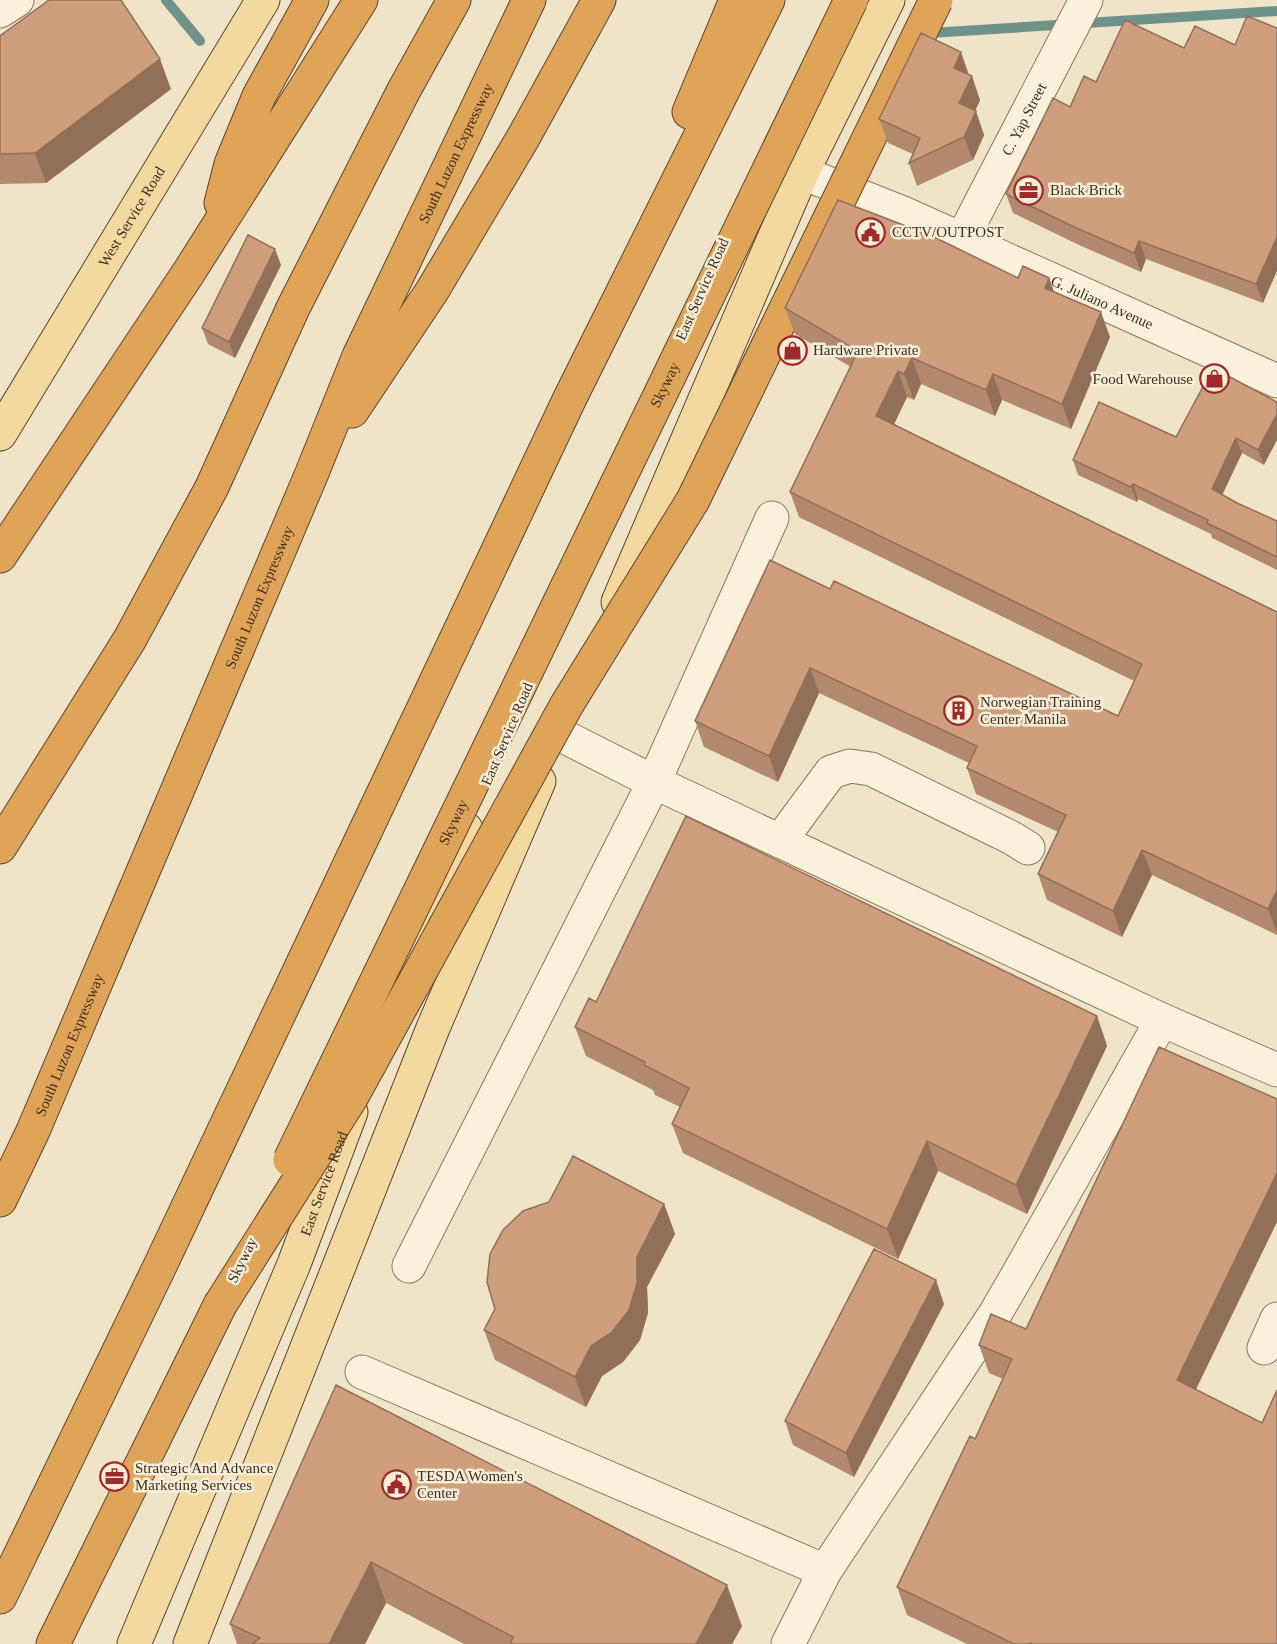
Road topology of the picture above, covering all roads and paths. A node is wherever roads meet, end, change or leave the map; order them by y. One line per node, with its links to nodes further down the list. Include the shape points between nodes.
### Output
1 (17, 0): 15 (street)
2 (263, 0): 22 (main road, West Service Road)
3 (312, 0): 18 (highway, via 248,120)
4 (361, 0): 18 (highway)
5 (454, 0): 29 (highway, via 293,308 212,487 130,639)
6 (529, 0): 23 (highway, South Luzon Expressway, via 359,356)
7 (599, 0): 23 (highway, via 432,291)
8 (736, 0): 21 (highway)
9 (768, 0): 21 (highway)
10 (834, 0): 16 (main road, East Service Road)
11 (851, 0): 37 (highway, Skyway, bridge)
12 (888, 0): 17 (main road)
13 (936, 0): 37 (highway, bridge, via 693,500 566,706 351,1098)
14 (1086, 0): 19 (street, C. Yap Street)
15 (0, 11)
16 (760, 156): 17 (street, G. Juliano Avenue); 34 (main road, East Service Road, via 386,1016)
17 (802, 173): 19 (street, G. Juliano Avenue); 26 (main road)
18 (211, 237): 25 (highway)
19 (962, 239): 20 (street, G. Juliano Avenue)
20 (1277, 381)
21 (570, 398): 40 (highway)
22 (0, 434)
23 (312, 473): 33 (highway, South Luzon Expressway, via 33,1131)
24 (772, 518): 27 (street)
25 (0, 556)
26 (559, 734): 27 (street); 36 (main road, via 433,1028)
27 (654, 782): 28 (street); 35 (street)
28 (780, 841): 30 (street, via 831,772 850,766 871,769); 31 (street)
29 (0, 847)
30 (1028, 848)
31 (1162, 1020): 32 (street); 39 (street, via 995,1314)
32 (1275, 1065)
33 (0, 1200)
34 (294, 1264): 36 (main road); 42 (main road, East Service Road)
35 (409, 1266)
36 (333, 1284): 43 (main road)
37 (220, 1305): 41 (highway, Skyway)
38 (362, 1372): 39 (street)
39 (825, 1571): 44 (street)
40 (0, 1597)
41 (53, 1644)
42 (134, 1644)
43 (190, 1644)
44 (788, 1644)

